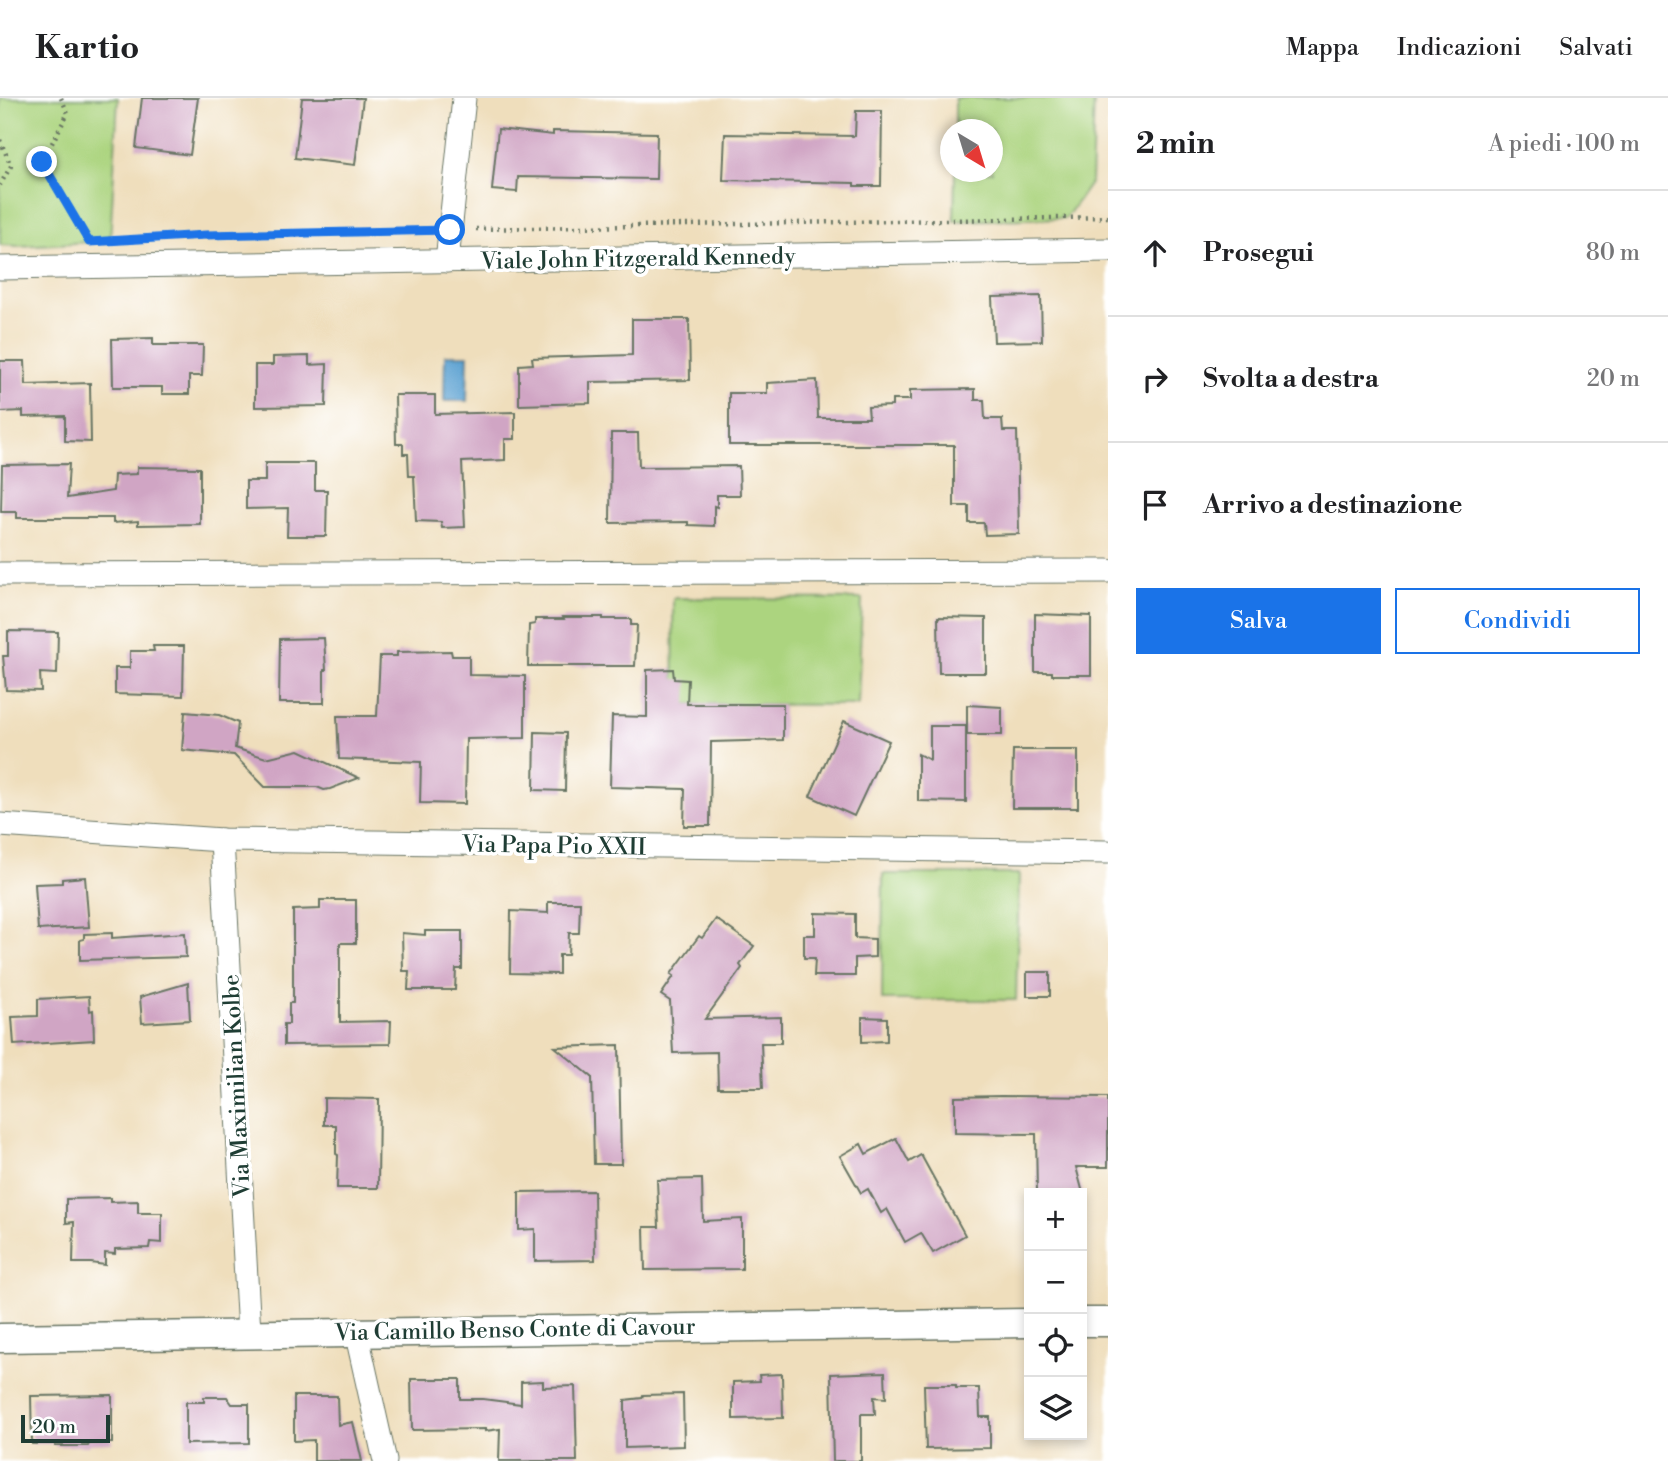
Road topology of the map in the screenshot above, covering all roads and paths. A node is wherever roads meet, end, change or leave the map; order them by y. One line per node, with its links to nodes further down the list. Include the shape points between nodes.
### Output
1 (61, 98): 8 (path, via 68,113 42,162)
2 (464, 98): 6 (street)
3 (0, 140): 4 (path, via 11,166)
4 (0, 185)
5 (1108, 217): 6 (path)
6 (450, 230): 7 (path); 12 (street)
7 (192, 236)
8 (89, 242): 9 (path); 10 (path)
9 (100, 242)
10 (78, 243)
11 (1108, 250): 12 (street, Viale John Fitzgerald Kennedy)
12 (447, 261): 13 (street, Viale John Fitzgerald Kennedy)
13 (0, 268)
14 (1108, 571): 15 (street)
15 (0, 574)
16 (0, 825): 17 (street, Via Papa Pio XXII)
17 (222, 840): 18 (street, Via Papa Pio XXII); 23 (street, Via Maximilian Kolbe)
18 (1108, 852)
19 (1087, 1322): 20 (street)
20 (1108, 1322)
21 (1024, 1323): 22 (street, Via Camillo Benso Conte di Cavour)
22 (356, 1331): 23 (street, Via Camillo Benso Conte di Cavour); 25 (street)
23 (249, 1333): 24 (street, Via Camillo Benso Conte di Cavour)
24 (0, 1338)
25 (385, 1461)

